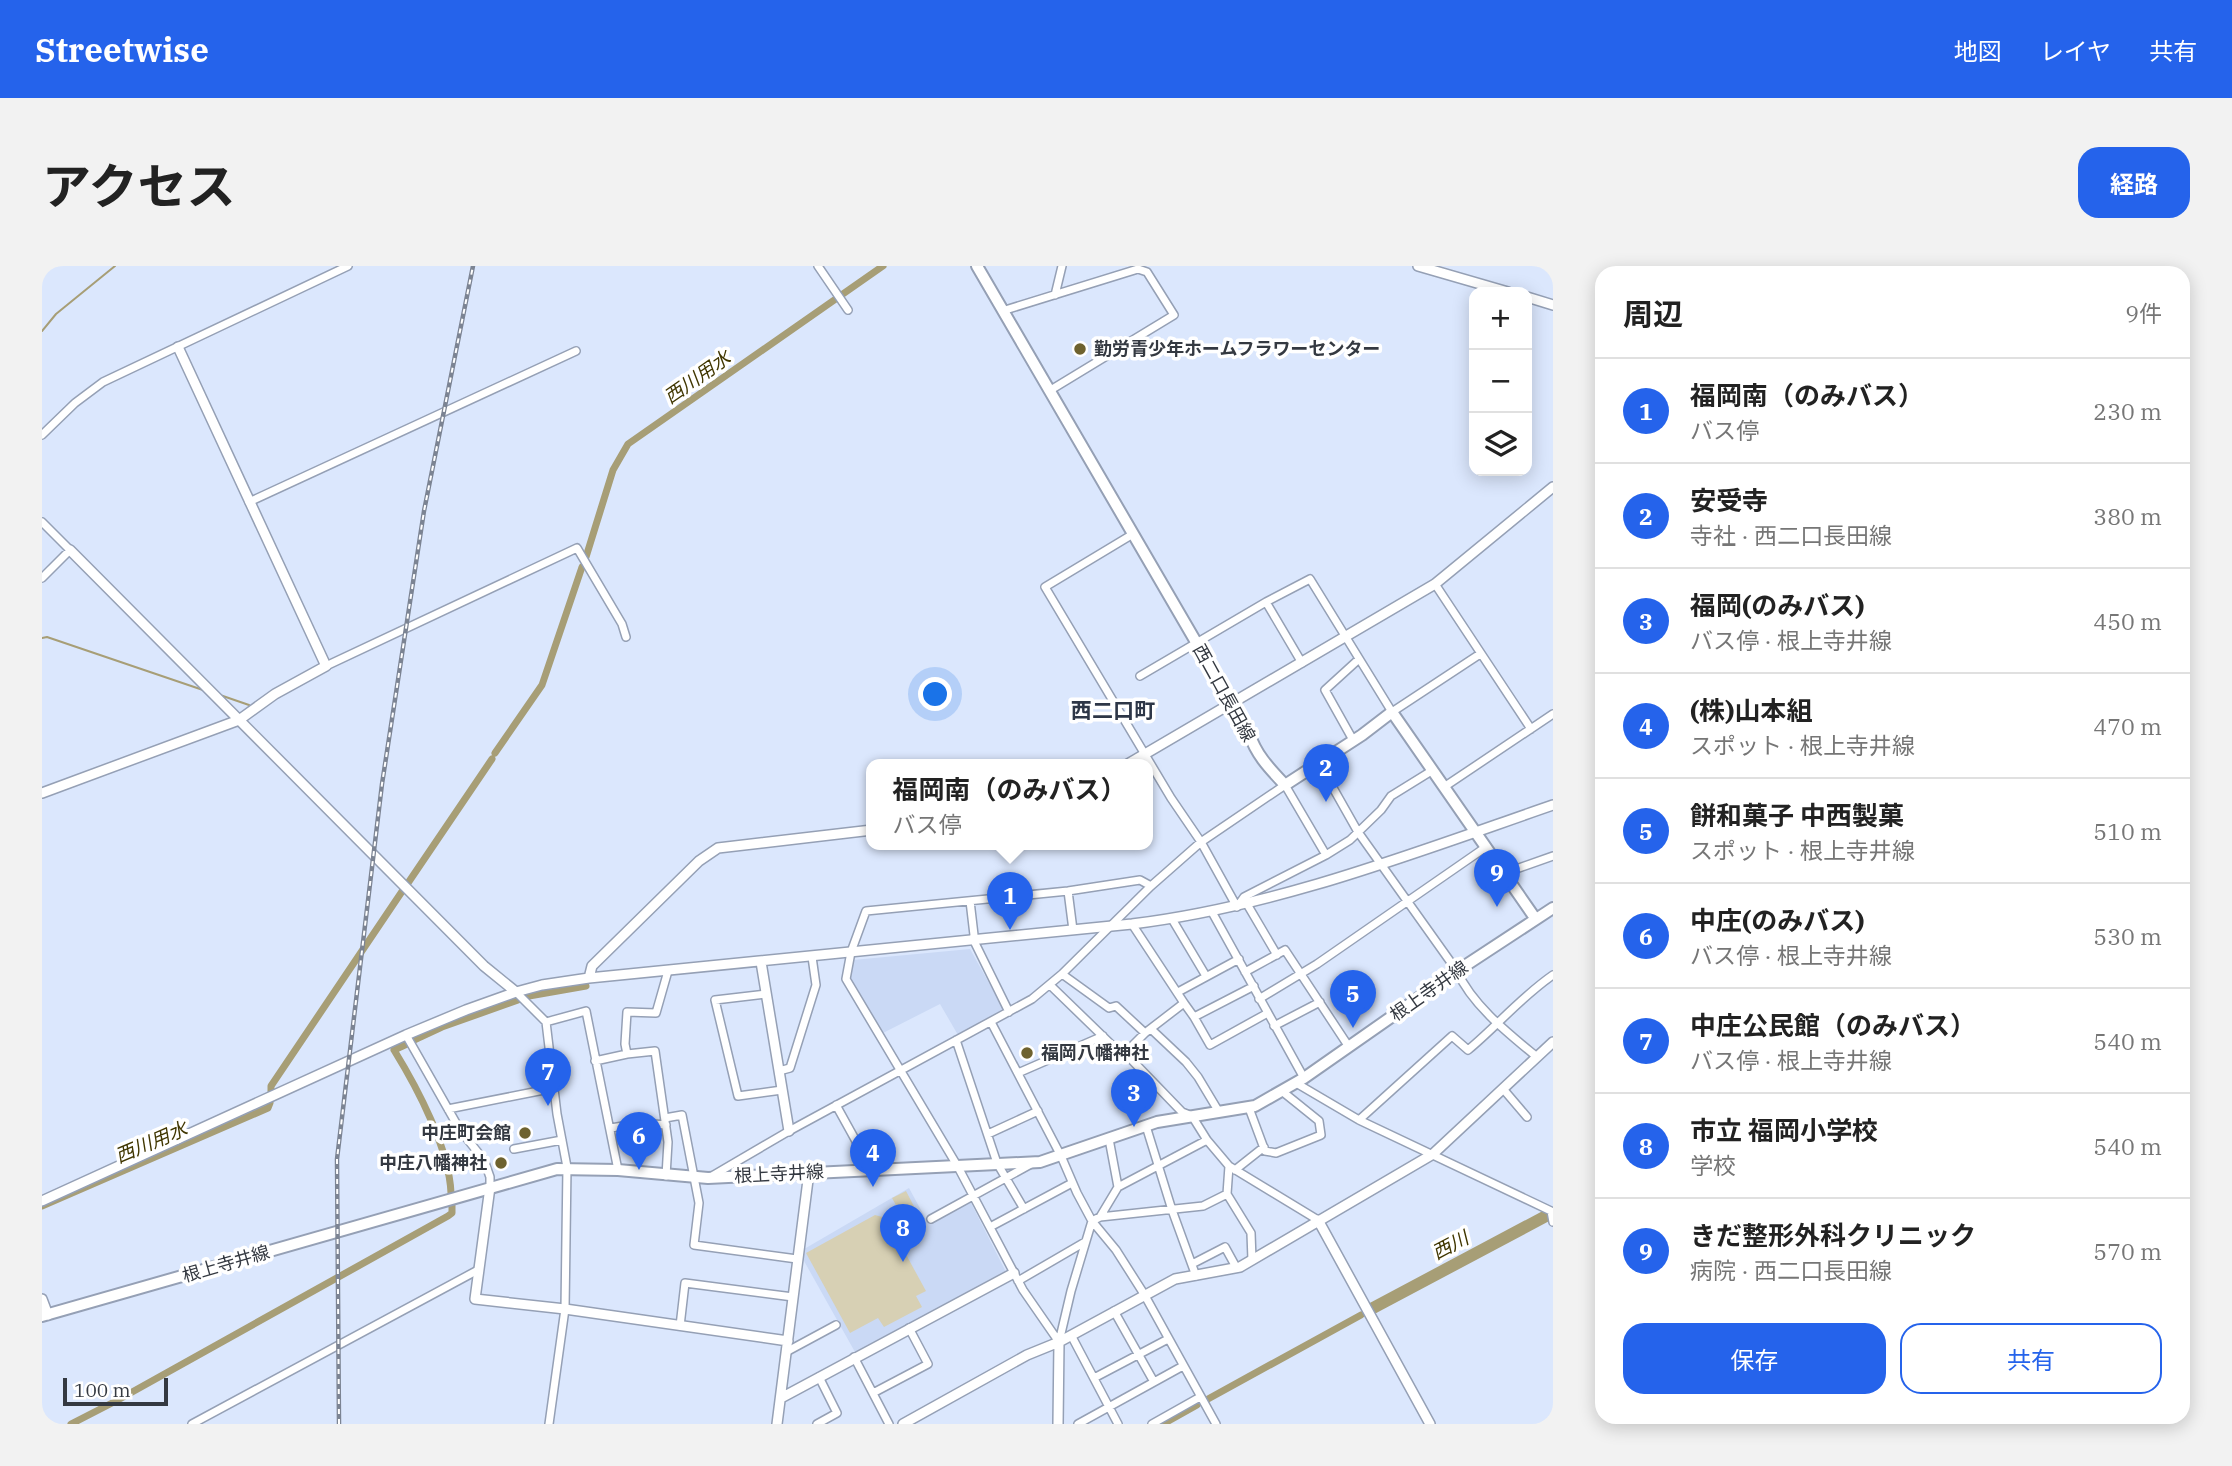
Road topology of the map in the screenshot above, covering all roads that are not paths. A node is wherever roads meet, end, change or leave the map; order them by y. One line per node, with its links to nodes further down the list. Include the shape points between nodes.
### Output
1 (348, 266): 12 (street)
2 (818, 266): 10 (street)
3 (977, 266): 11 (main road, 西二口長田線)
4 (1062, 266): 7 (street)
5 (1418, 266): 6 (street)
6 (1491, 287)
7 (1055, 295): 11 (street); 14 (street, via 1138,269 1146,272 1174,316)
8 (1532, 298): 9 (street)
9 (1553, 304)
10 (848, 310)
11 (1002, 311): 14 (main road, 西二口長田線)
12 (178, 347): 15 (street, via 103,382); 17 (street)
13 (576, 351): 17 (street)
14 (1049, 391): 19 (main road, 西二口長田線)
15 (42, 435)
16 (1553, 487): 22 (street)
17 (249, 502): 30 (street)
18 (42, 522): 20 (street)
19 (1133, 534): 26 (main road, 西二口長田線); 38 (street, via 1045,587)
20 (70, 550): 21 (street); 35 (street)
21 (42, 578)
22 (1435, 584): 25 (street); 27 (street)
23 (1266, 602): 25 (street, via 1310,579); 26 (street); 29 (street)
24 (626, 637): 30 (street, via 576,548)
25 (1346, 637): 28 (street); 29 (street)
26 (1197, 642): 31 (street); 32 (main road, 西二口長田線)
27 (1480, 654): 33 (street); 36 (street)
28 (1359, 659): 33 (street); 37 (street, via 1325,690)
29 (1302, 663): 32 (street)
30 (326, 666): 35 (street)
31 (1140, 676)
32 (1232, 703): 38 (street); 44 (main road, 西二口長田線, via 1254,749)
33 (1391, 712): 37 (main road); 43 (main road)
34 (1553, 714): 36 (street)
35 (239, 720): 46 (street); 85 (street)
36 (1531, 729): 45 (street)
37 (1353, 740): 41 (main road)
38 (1144, 753): 39 (street); 40 (street)
39 (1135, 759)
40 (1148, 759)
41 (1319, 763): 44 (main road); 49 (street)
42 (1153, 767): 51 (street)
43 (1433, 770): 45 (main road); 49 (street, via 1391,796)
44 (1285, 785): 51 (street); 53 (street)
45 (1444, 787): 50 (main road)
46 (42, 793)
47 (1553, 805): 50 (street)
48 (866, 831): 82 (street, via 718,848 592,966)
49 (1358, 832): 53 (street); 55 (street)
50 (1476, 832): 52 (main road); 55 (street)
51 (1200, 842): 57 (street); 61 (street)
52 (1486, 847): 56 (main road); 60 (street)
53 (1326, 855): 61 (street, via 1244,897)
54 (1553, 856): 56 (street)
55 (1383, 865): 60 (street); 61 (street)
56 (1505, 873): 64 (main road)
57 (1152, 886): 58 (street, via 1140,880); 67 (street)
58 (1068, 891): 59 (street); 68 (street)
59 (970, 901): 69 (street); 70 (street, via 866,911)
60 (1408, 902): 76 (street); 79 (street)
61 (1242, 905): 63 (street); 71 (street)
62 (1553, 908): 64 (main road, 根上寺井線)
63 (1212, 912): 65 (street); 73 (street)
64 (1535, 918): 76 (main road, 根上寺井線)
65 (1172, 919): 66 (street); 81 (street)
66 (1132, 924): 67 (street); 86 (street)
67 (1114, 926): 68 (street); 78 (street)
68 (1073, 930): 69 (street)
69 (973, 939): 70 (street); 91 (street)
70 (851, 952): 72 (street); 108 (street, via 846,979)
71 (1277, 955): 77 (street); 79 (street, via 1285,950)
72 (812, 957): 74 (street); 109 (street, via 816,985 790,1068)
73 (1238, 959): 77 (street); 81 (street)
74 (761, 962): 75 (street); 87 (street)
75 (668, 971): 82 (street); 105 (street, via 656,1013 627,1012)
76 (1457, 971): 96 (street); 103 (main road, 根上寺井線)
77 (1245, 972): 84 (street)
78 (1062, 974): 83 (street); 98 (street)
79 (1301, 975): 88 (street); 89 (street)
80 (1553, 975): 96 (street, via 1527,993)
81 (1206, 976): 86 (street)
82 (589, 978): 85 (street)
83 (1050, 985): 91 (street); 100 (street)
84 (1254, 986): 88 (street); 93 (street)
85 (516, 992): 94 (street); 99 (street)
86 (1178, 992): 90 (street)
87 (766, 994): 109 (street); 113 (street, via 715,1000 738,1096)
88 (1259, 999): 92 (street)
89 (1320, 1002): 97 (street); 103 (street)
90 (1184, 1003): 93 (street); 98 (street)
91 (1009, 1012): 95 (street)
92 (1266, 1014): 93 (street, via 1209,1045); 97 (street)
93 (1194, 1017)
94 (546, 1022): 107 (street, via 586,1011); 112 (street)
95 (991, 1022): 101 (street); 110 (street)
96 (1498, 1025): 106 (street); 123 (street, via 1468,1051 1452,1036)
97 (1274, 1026): 111 (street)
98 (1148, 1031): 104 (street); 120 (street, via 1186,1062)
99 (406, 1035): 118 (street); 154 (street)
100 (1103, 1036): 104 (street); 110 (street)
101 (956, 1040): 108 (street); 128 (street)
102 (1553, 1042): 106 (street)
103 (1349, 1047): 111 (main road, 根上寺井線)
104 (1125, 1053): 121 (street, via 1182,1112)
105 (627, 1054): 107 (street); 124 (street, via 655,1051)
106 (1537, 1058): 114 (street)
107 (595, 1061): 126 (street)
108 (901, 1069): 116 (street); 139 (street)
109 (779, 1071): 113 (street)
110 (1018, 1073): 119 (street)
111 (1300, 1081): 115 (main road, 根上寺井線); 123 (street)
112 (554, 1087): 118 (street); 130 (street)
113 (782, 1090): 127 (street)
114 (1504, 1090): 122 (street); 134 (street)
115 (1283, 1092): 117 (main road, 根上寺井線); 132 (street, via 1319,1121 1321,1135 1276,1153)
116 (836, 1105): 127 (street); 143 (street)
117 (1249, 1108): 120 (main road, 根上寺井線); 132 (street)
118 (448, 1109): 150 (street, via 484,1160)
119 (1038, 1111): 128 (street); 135 (street)
120 (1219, 1112): 121 (main road, 根上寺井線)
121 (1192, 1116): 125 (main road, 根上寺井線); 131 (street)
122 (1527, 1117)
123 (1359, 1120): 134 (street)
124 (666, 1121): 126 (street); 145 (street); 146 (street, via 682,1115)
125 (1146, 1126): 129 (main road, 根上寺井線); 140 (street)
126 (611, 1128): 142 (street)
127 (789, 1130): 147 (street)
128 (988, 1134): 137 (street)
129 (1109, 1139): 135 (main road, 根上寺井線); 151 (street)
130 (562, 1140): 133 (street); 138 (street)
131 (1207, 1140): 140 (street); 141 (street)
132 (1264, 1147): 141 (street)
133 (514, 1149)
134 (1433, 1154): 159 (street); 160 (street, via 1551,1211)
135 (1061, 1156): 136 (main road, 根上寺井線); 149 (street)
136 (1035, 1162): 137 (main road, 根上寺井線); 148 (street)
137 (997, 1163): 139 (main road, 根上寺井線); 148 (street)
138 (567, 1167): 142 (main road, 根上寺井線); 150 (main road, 根上寺井線); 173 (street)
139 (958, 1167): 143 (main road, 根上寺井線); 153 (street)
140 (1158, 1167): 151 (street); 156 (street)
141 (1232, 1168): 152 (street); 159 (street)
142 (618, 1170): 145 (main road, 根上寺井線)
143 (872, 1170): 144 (main road, 根上寺井線)
144 (810, 1172): 147 (main road, 根上寺井線); 163 (street)
145 (666, 1176): 146 (main road, 根上寺井線)
146 (694, 1178): 147 (main road, 根上寺井線); 163 (street, via 699,1203 694,1245)
147 (708, 1178)
148 (1006, 1179): 153 (street); 155 (street)
149 (1072, 1183): 155 (street); 158 (street)
150 (490, 1187): 167 (street); 175 (main road, 根上寺井線)
151 (1118, 1187): 158 (street)
152 (1227, 1194): 156 (street, via 1203,1206); 164 (street, via 1251,1233)
153 (974, 1196): 157 (street); 161 (street)
154 (42, 1201)
155 (1024, 1209): 161 (street)
156 (1172, 1210): 158 (street); 165 (street)
157 (931, 1219)
158 (1096, 1219): 162 (street); 170 (street)
159 (1318, 1220): 164 (street); 205 (street)
160 (1553, 1222)
161 (990, 1227): 169 (street)
162 (1086, 1242): 169 (street); 182 (street)
163 (797, 1259): 171 (street)
164 (1252, 1260): 166 (street)
165 (1192, 1265): 166 (street, via 1225,1247); 168 (street)
166 (1236, 1267): 168 (street)
167 (478, 1270): 173 (street, via 475,1299); 195 (street)
168 (1196, 1276): 170 (street, via 1175,1279)
169 (1016, 1277): 178 (street); 182 (street)
170 (1144, 1294): 174 (street); 180 (street)
171 (793, 1297): 177 (street, via 685,1283); 181 (street)
172 (42, 1299): 175 (street)
173 (565, 1309): 177 (street); 196 (street)
174 (1114, 1311): 179 (street); 184 (street)
175 (45, 1316)
176 (836, 1325): 183 (street)
177 (680, 1326): 181 (street)
178 (909, 1328): 185 (street); 190 (street, via 928,1364)
179 (1071, 1335): 182 (street); 188 (street)
180 (1168, 1339): 184 (street); 186 (street)
181 (788, 1341): 183 (street)
182 (1059, 1342): 194 (street); 200 (street)
183 (786, 1352): 192 (street)
184 (1138, 1355): 188 (street); 189 (street)
185 (854, 1357): 187 (street); 190 (street)
186 (1183, 1366): 189 (street); 191 (street)
187 (819, 1377): 192 (street); 198 (street, via 837,1413)
188 (1094, 1378): 193 (street)
189 (1154, 1382): 193 (street)
190 (873, 1393): 199 (street)
191 (1200, 1397): 203 (street); 204 (street)
192 (781, 1398): 197 (street)
193 (1109, 1407): 201 (street); 202 (street)
194 (906, 1423)
195 (192, 1424)
196 (549, 1424)
197 (777, 1424)
198 (817, 1424)
199 (890, 1424)
200 (1058, 1424)
201 (1079, 1424)
202 (1118, 1424)
203 (1152, 1424)
204 (1216, 1424)
205 (1430, 1424)

